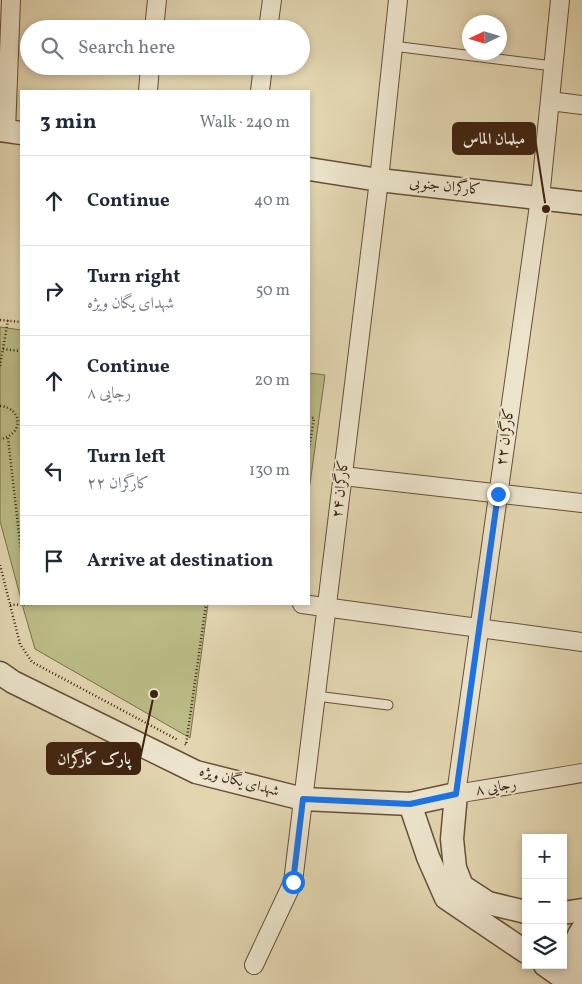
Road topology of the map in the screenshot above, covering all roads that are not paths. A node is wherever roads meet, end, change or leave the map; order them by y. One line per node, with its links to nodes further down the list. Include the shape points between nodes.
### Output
1 (11, 0): 16 (street)
2 (157, 0): 6 (street)
3 (272, 0): 7 (street)
4 (398, 0): 8 (street, کارگران ۲۴)
5 (560, 0): 9 (street, کارگران ۲۲)
6 (155, 20)
7 (269, 20)
8 (393, 46): 9 (lane); 18 (street, کارگران ۲۴)
9 (553, 66): 14 (street, کارگران ۲۲)
10 (149, 75): 12 (street)
11 (263, 75): 13 (street)
12 (148, 90)
13 (260, 90)
14 (550, 101): 15 (street); 19 (street, کارگران ۲۲)
15 (582, 105)
16 (9, 131)
17 (310, 169): 18 (street, کارگران جنوبی)
18 (379, 180): 19 (street, کارگران جنوبی); 21 (street, کارگران ۲۴)
19 (540, 198): 20 (street, کارگران جنوبی); 22 (street, کارگران ۲۲)
20 (582, 203)
21 (343, 476): 22 (street); 25 (street, کارگران ۲۴)
22 (498, 494): 23 (street); 26 (street, کارگران ۲۲)
23 (582, 503)
24 (310, 605): 25 (street)
25 (327, 607): 26 (street); 29 (street, کارگران ۲۴)
26 (480, 628): 27 (street); 32 (street, کارگران ۲۲)
27 (582, 642)
28 (0, 673): 33 (street, شهدای یگان ویژه, via 196,772)
29 (316, 696): 30 (lane); 33 (street, کارگران ۲۴)
30 (388, 705)
31 (582, 774): 32 (street, رجایی ۸)
32 (456, 794): 34 (street, رجایی ۸); 36 (street, via 452,839 454,868 462,886 488,903)
33 (303, 799): 34 (street, شهدای یگان ویژه); 40 (street, کارگران ۲۴, via 293,882)
34 (410, 804): 39 (street, via 446,898)
35 (582, 910): 37 (street)
36 (522, 911)
37 (567, 912)
38 (582, 930): 42 (street, via 578,934 574,956)
39 (522, 949)
40 (254, 966)
41 (551, 969): 42 (street)
42 (574, 984)

